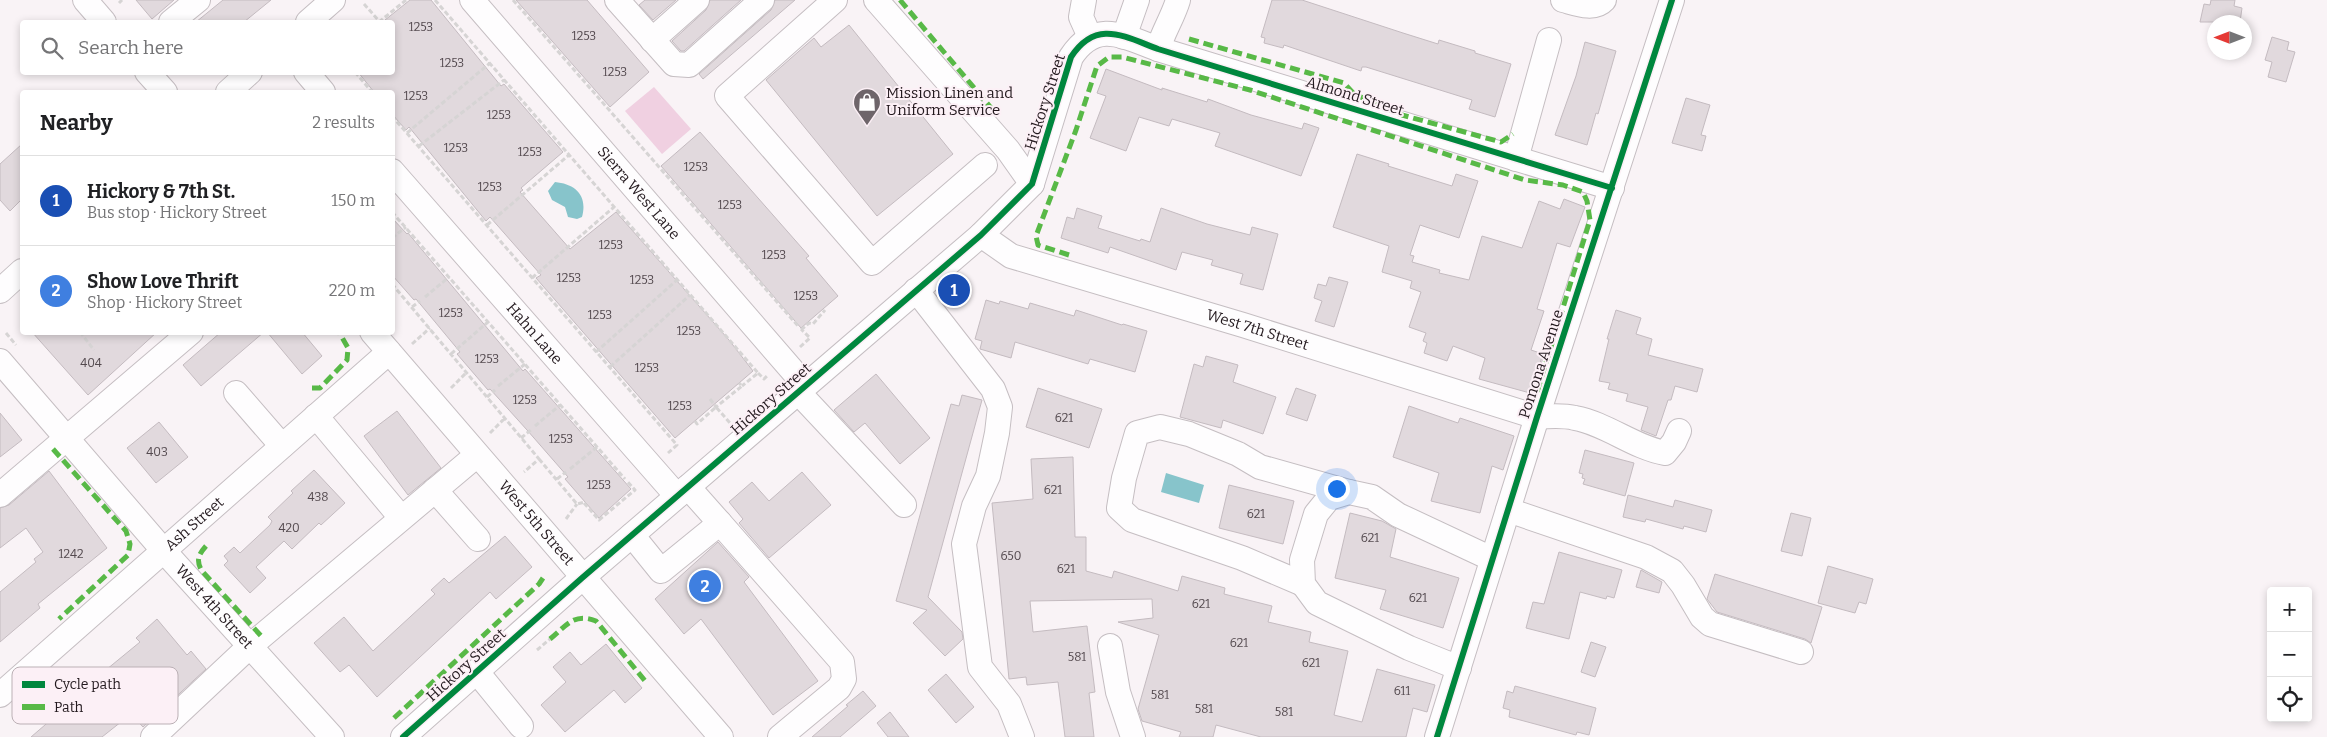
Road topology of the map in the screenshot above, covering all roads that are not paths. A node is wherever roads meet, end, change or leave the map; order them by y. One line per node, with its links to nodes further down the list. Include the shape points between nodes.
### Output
1 (198, 0): 17 (street)
2 (333, 0): 18 (street)
3 (472, 0): 43 (street, Sierra West Lane)
4 (697, 0): 21 (street)
5 (762, 0): 21 (street, via 689,65 674,64)
6 (835, 0): 31 (street, via 727,96 872,263)
7 (876, 0): 33 (street, via 1008,150)
8 (1084, 0): 19 (street, via 1082,17)
9 (1138, 0): 20 (street)
10 (1178, 0): 23 (street)
11 (1563, 0): 12 (street, via 1588,6 1601,4)
12 (1604, 0)
13 (1672, 0): 34 (street, Pomona Avenue)
14 (88, 1): 16 (street)
15 (626, 3): 21 (street)
16 (102, 20)
17 (173, 20)
18 (310, 20)
19 (1090, 36): 20 (street, Almond Street); 33 (street, Hickory Street, via 1071,57)
20 (1124, 37): 23 (street, Almond Street)
21 (652, 40)
22 (1549, 40): 30 (street)
23 (1158, 49): 30 (street, Almond Street)
24 (150, 75): 27 (street)
25 (247, 75): 28 (street)
26 (309, 75): 29 (street)
27 (162, 90)
28 (230, 90)
29 (321, 90)
30 (1516, 159): 34 (street, Almond Street)
31 (985, 165)
32 (395, 174): 52 (street, Hahn Lane)
33 (1032, 184): 35 (street, Hickory Street)
34 (1612, 188): 46 (street, Pomona Avenue)
35 (982, 235): 37 (street, Hickory Street); 46 (street, West 7th Street, via 1011,256)
36 (20, 273): 38 (street)
37 (916, 290): 43 (street, Hickory Street); 82 (street, via 993,388 1000,407 988,476 974,506 964,544 980,667 1009,704)
38 (0, 291)
39 (187, 335): 48 (street)
40 (375, 335): 41 (street, West 5th Street)
41 (389, 352): 45 (street, Ash Street); 50 (street, West 5th Street)
42 (0, 361): 48 (street, West 4th Street)
43 (802, 388): 52 (street, Hickory Street); 55 (street, Sierra West Lane)
44 (236, 393): 49 (street)
45 (316, 416): 49 (street, Ash Street); 57 (street)
46 (1537, 417): 47 (street, West 7th Street, via 1576,418 1650,450 1665,453); 56 (street, Pomona Avenue)
47 (1679, 431)
48 (66, 438): 54 (street); 61 (street, West 4th Street)
49 (282, 446): 61 (street, Ash Street)
50 (477, 455): 51 (street); 63 (street, West 5th Street)
51 (435, 490): 60 (street); 65 (street)
52 (683, 491): 58 (street, Hahn Lane); 59 (street, Hickory Street)
53 (1349, 492): 62 (street, via 1372,497 1398,515); 64 (street, via 1329,498 1316,514 1302,560); 64 (street, via 1260,467 1238,454 1189,434 1160,427 1137,433 1119,508 1132,520 1242,558)
54 (0, 495)
55 (904, 504)
56 (1508, 510): 62 (street, Pomona Avenue); 67 (street, via 1646,557 1672,571 1702,618 1710,624)
57 (398, 514)
58 (720, 523): 59 (street, via 661,571); 81 (street, Hahn Lane, via 842,662 844,679 838,688)
59 (632, 535): 63 (street, Hickory Street)
60 (478, 540)
61 (163, 550): 65 (street, West 4th Street); 68 (street, Ash Street)
62 (1492, 559): 69 (street, Pomona Avenue)
63 (582, 578): 70 (street, Hickory Street); 80 (street, West 5th Street)
64 (1302, 584): 69 (street, via 1317,603 1409,648)
65 (250, 646): 73 (street); 78 (street, West 4th Street)
66 (1110, 646): 83 (street, via 1118,692)
67 (1801, 652)
68 (31, 667)
69 (1459, 668): 84 (street, Pomona Avenue)
70 (477, 672): 75 (street); 76 (street, Hickory Street)
71 (12, 684): 72 (street, Ash Street)
72 (0, 695)
73 (178, 714)
74 (167, 724): 77 (street)
75 (521, 726)
76 (429, 729): 79 (street, Hickory Street)
77 (153, 737)
78 (332, 737)
79 (403, 737)
80 (721, 737)
81 (780, 737)
82 (1022, 737)
83 (1134, 737)
84 (1437, 737)

